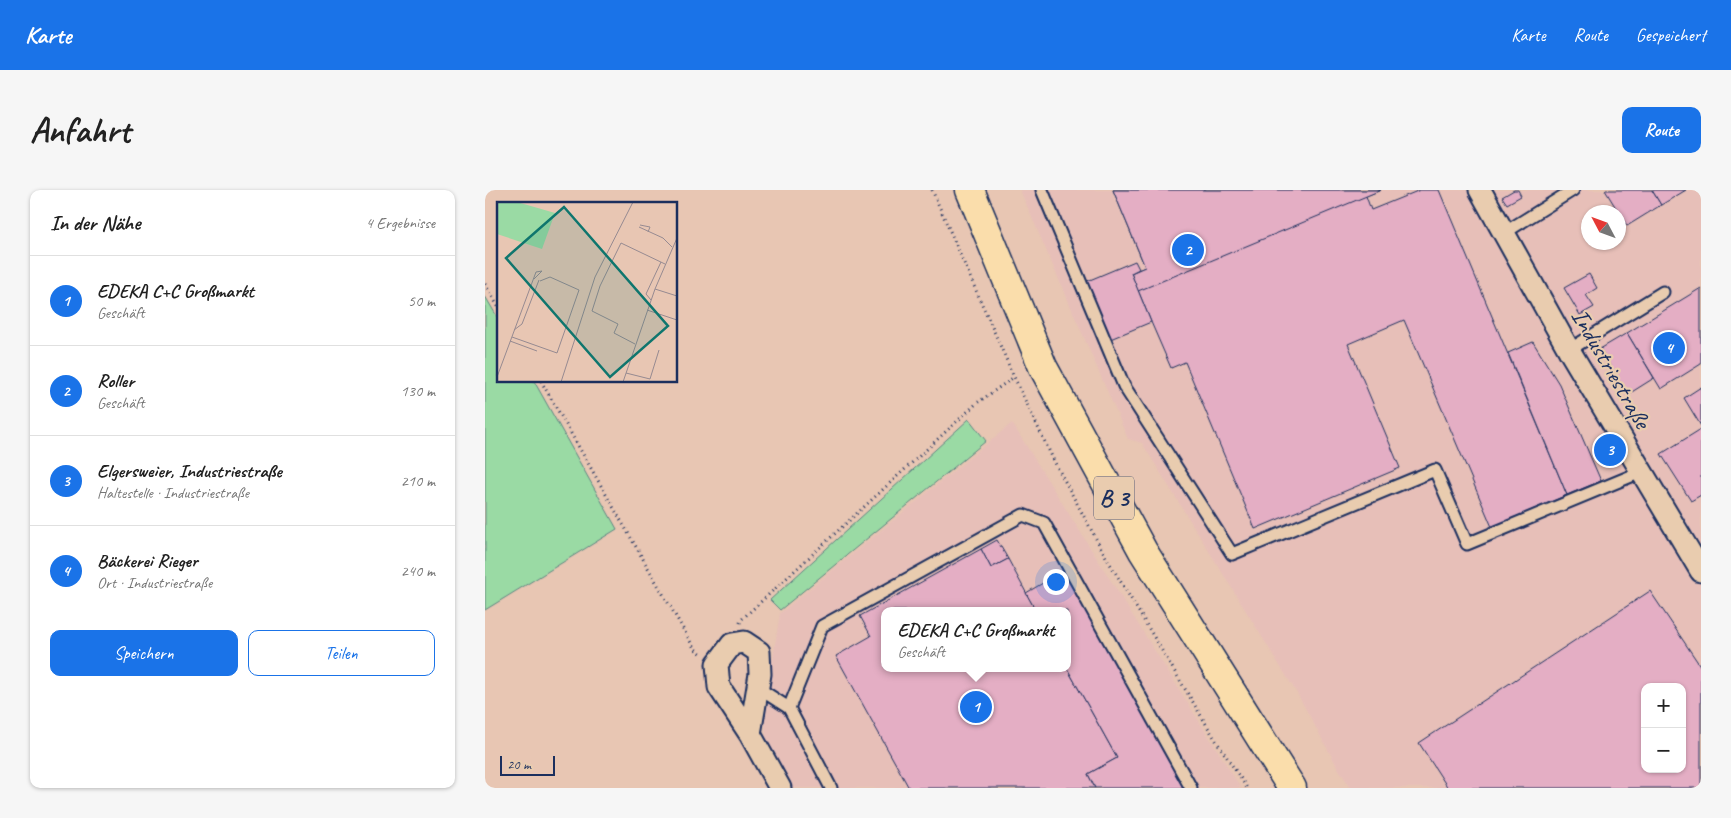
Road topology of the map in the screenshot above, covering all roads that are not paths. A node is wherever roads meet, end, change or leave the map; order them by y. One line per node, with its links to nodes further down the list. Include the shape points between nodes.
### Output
1 (970, 190): 16 (main road, B 3, via 1043,367 1143,551)
2 (1042, 190): 8 (lane, via 1124,386 1231,554 1435,470 1467,544)
3 (1480, 190): 5 (street, Industriestraße)
4 (1573, 190): 5 (lane)
5 (1504, 233): 7 (street, Industriestraße)
6 (1663, 292): 7 (lane)
7 (1569, 350): 8 (street, Industriestraße)
8 (1641, 472): 9 (street, Industriestraße)
9 (1701, 571)
10 (758, 688): 11 (lane); 12 (street); 12 (street, via 759,652 744,642 732,644 717,664 719,687)
11 (789, 708): 14 (lane); 15 (lane, via 822,626 1023,515 1044,523)
12 (750, 734): 13 (street)
13 (780, 788)
14 (831, 788)
15 (1191, 788)
16 (1292, 788)

